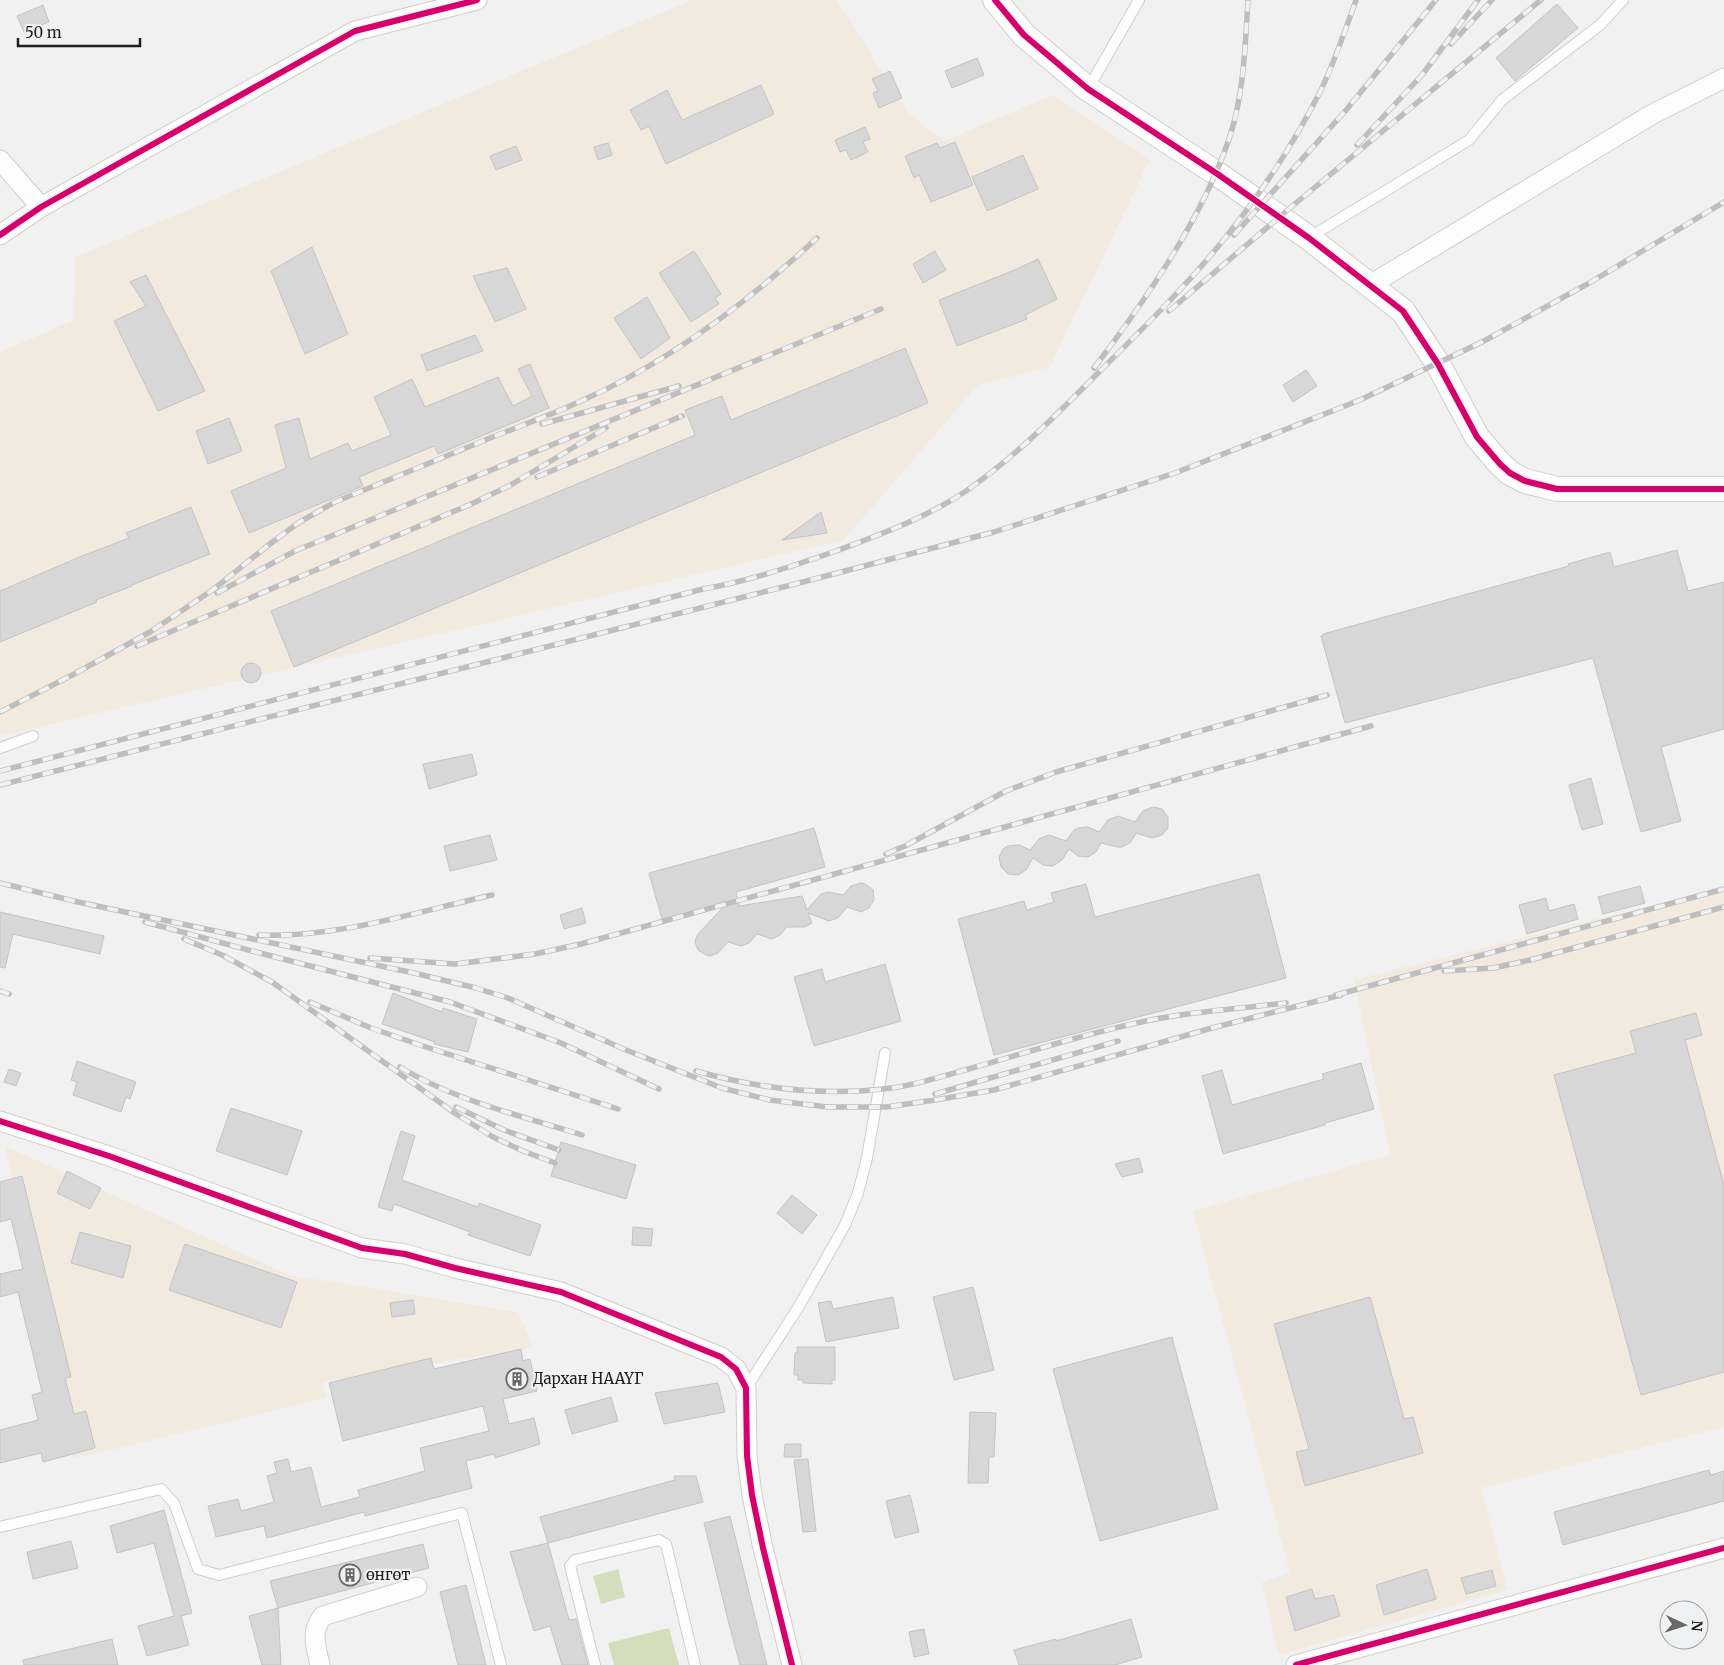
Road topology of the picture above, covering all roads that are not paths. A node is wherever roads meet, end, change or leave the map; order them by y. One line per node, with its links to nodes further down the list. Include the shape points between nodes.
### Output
1 (476, 0): 8 (street, via 355,31)
2 (995, 0): 6 (street, via 1024,34)
3 (1139, 0): 6 (lane)
4 (1624, 0): 10 (lane, via 1600,26 1502,100 1469,140)
5 (1724, 78): 11 (street, via 1651,115)
6 (1088, 89): 10 (street)
7 (0, 160): 8 (street)
8 (41, 207): 9 (street)
9 (0, 236)
10 (1309, 238): 11 (street)
11 (1370, 285): 12 (street, via 1403,311 1438,364 1478,437 1510,473 1525,481 1557,489)
12 (1724, 489)
13 (33, 736): 14 (lane)
14 (0, 748)
15 (885, 1052): 17 (lane, via 858,1194 845,1225 803,1299)
16 (0, 1121): 17 (street, via 109,1156 362,1248 405,1254 561,1292 721,1357 736,1369)
17 (746, 1388): 25 (street, via 747,1456 752,1495)
18 (0, 1527): 22 (lane, via 161,1489 174,1503 198,1569 219,1575 462,1513)
19 (1724, 1548): 26 (street)
20 (416, 1587): 21 (street, via 324,1616 316,1624 315,1641)
21 (320, 1665)
22 (501, 1665)
23 (595, 1665): 24 (lane, via 570,1566 575,1560 659,1540 666,1544)
24 (695, 1665)
25 (792, 1665)
26 (1296, 1665)

